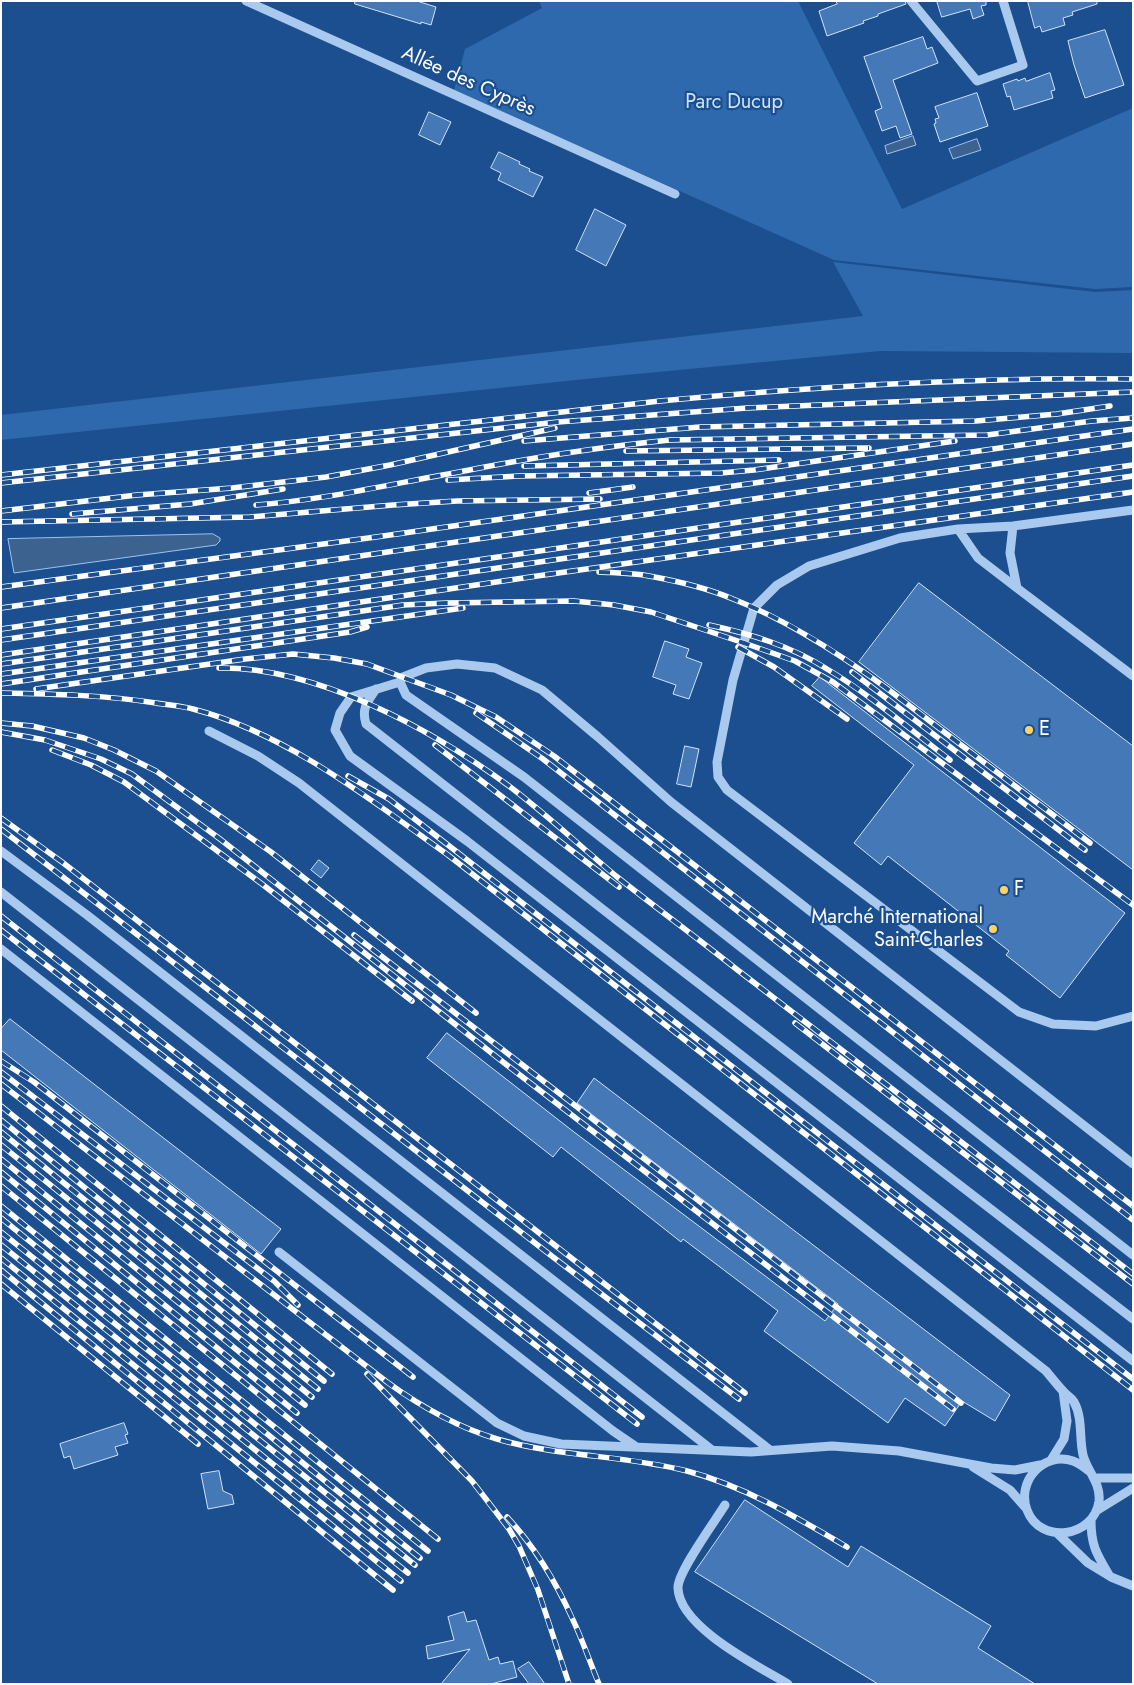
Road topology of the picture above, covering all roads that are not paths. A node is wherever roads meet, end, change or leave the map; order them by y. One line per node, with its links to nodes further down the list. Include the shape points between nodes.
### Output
1 (246, 1): 4 (street, Allée des Cyprès)
2 (911, 1): 3 (street, via 977,81 1024,65)
3 (1003, 1)
4 (675, 194)
5 (1133, 510): 6 (street)
6 (1013, 526): 7 (street); 8 (street, via 1010,553)
7 (958, 529): 8 (street, via 978,558); 16 (street, via 900,538 809,566 777,586 754,608 733,680 717,762 718,777 727,790 1019,1012 1053,1024 1096,1026)
8 (1017, 588): 9 (street)
9 (1133, 676)
10 (400, 682): 11 (street); 17 (street, via 403,677 426,668 457,664 495,668 542,690 671,802); 19 (street, via 406,695 524,777)
11 (376, 689): 20 (street, via 366,704 363,715 366,724); 21 (street, via 351,696 340,713 335,730 350,756 467,841)
12 (209, 731): 22 (street, via 258,756 299,783 1046,1371)
13 (1, 851): 25 (street, via 95,921)
14 (1, 892): 24 (street)
15 (1, 949): 23 (street)
16 (1133, 1016)
17 (1133, 1164)
18 (279, 1252): 23 (street, via 497,1423 524,1436 561,1444)
19 (1133, 1255)
20 (1133, 1319)
21 (1133, 1361)
22 (1063, 1391): 26 (street, via 1067,1421 1064,1439); 29 (street, via 1074,1402 1080,1421 1083,1456)
23 (635, 1446): 24 (street)
24 (712, 1450): 25 (street)
25 (770, 1450): 27 (street, via 832,1446 900,1451)
26 (1051, 1460): 28 (street); 29 (street, via 1072,1460)
27 (966, 1463): 28 (street, via 1015,1470); 33 (street, via 1010,1490)
28 (1042, 1464): 33 (street, via 1026,1484)
29 (1092, 1475): 30 (street); 34 (street, via 1099,1489)
30 (1133, 1478)
31 (1133, 1488): 34 (street)
32 (725, 1505): 39 (street, via 682,1573 678,1588 684,1608 716,1640)
33 (1026, 1509): 36 (street, via 1039,1526)
34 (1096, 1511): 35 (street)
35 (1091, 1520): 36 (street, via 1082,1528); 37 (street, via 1091,1538)
36 (1058, 1534): 37 (street, via 1088,1563)
37 (1110, 1577): 38 (street)
38 (1133, 1586)
39 (788, 1684)

